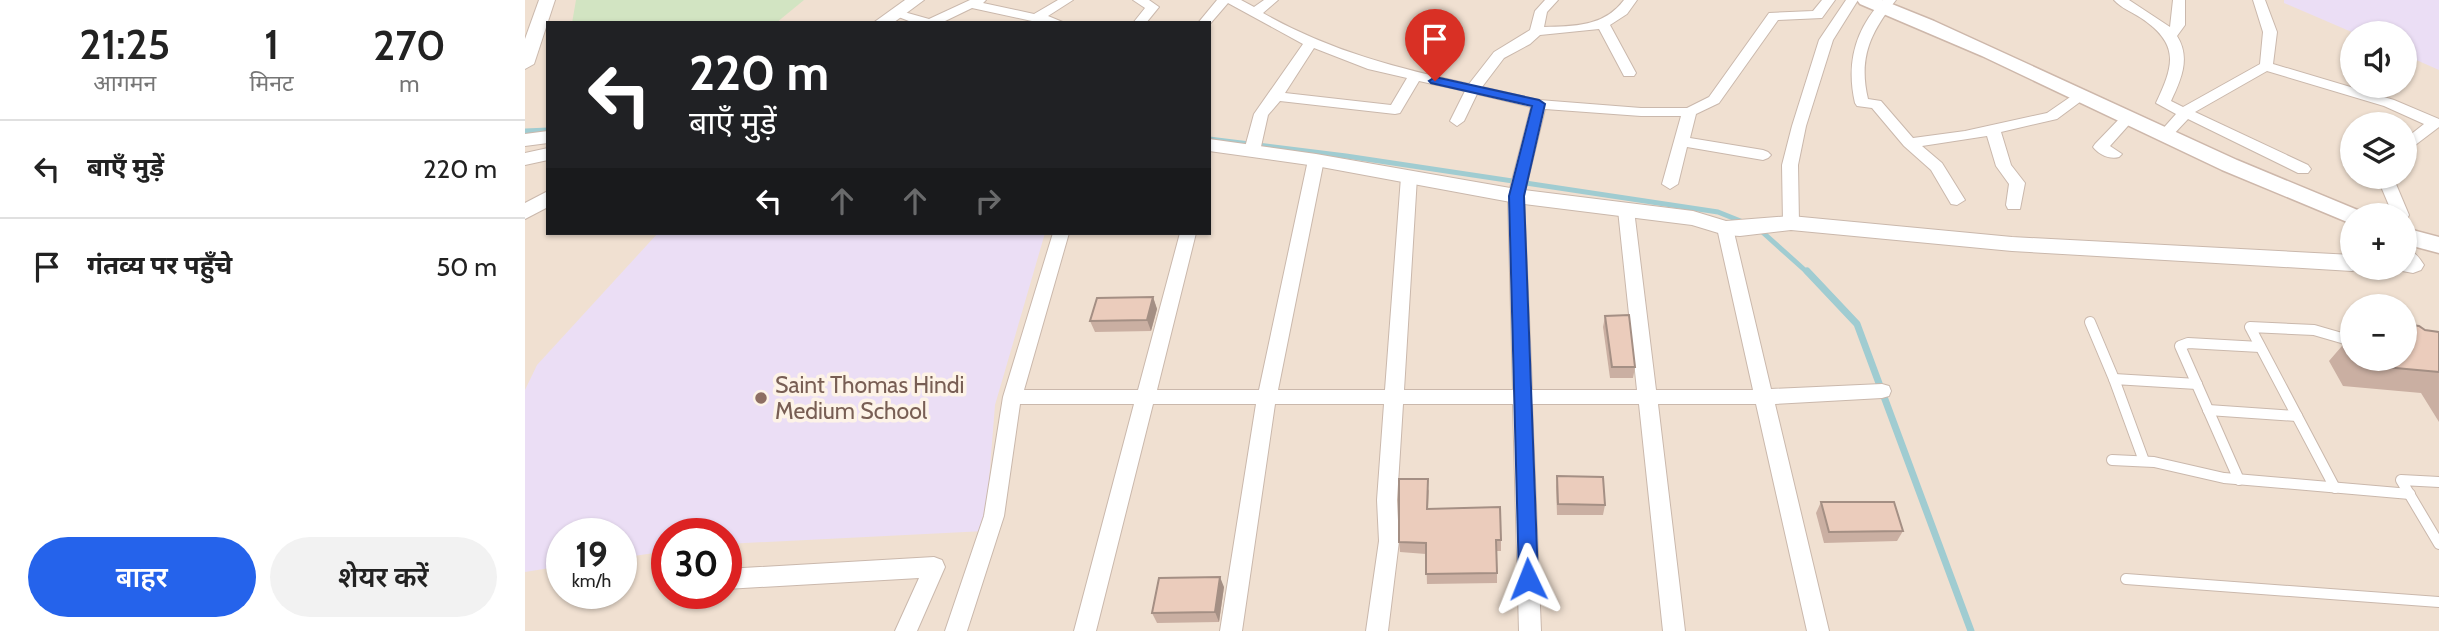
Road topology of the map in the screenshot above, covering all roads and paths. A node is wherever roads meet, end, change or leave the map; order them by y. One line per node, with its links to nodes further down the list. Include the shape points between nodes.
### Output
1 (547, 0): 30 (street)
2 (916, 0): 17 (street)
3 (1067, 0): 19 (street)
4 (1139, 0): 24 (street, via 1153,7)
5 (1224, 0): 25 (street)
6 (1232, 0): 18 (street)
7 (1272, 0): 18 (street)
8 (1552, 0): 27 (street, via 1541,11)
9 (1630, 0): 26 (street)
10 (1829, 0): 38 (street, via 1817,15 1774,16 1714,100)
11 (1852, 0): 67 (street, via 1826,40 1799,126)
12 (2120, 0): 28 (street)
13 (2179, 0): 28 (street, via 2178,24)
14 (2259, 0): 31 (street, via 2268,17 2272,47)
15 (976, 2): 19 (street, via 996,12); 22 (street)
16 (1880, 2): 36 (main road); 49 (street, via 1865,34 1856,82 1862,103 1876,104)
17 (897, 13): 20 (street); 21 (street)
18 (1254, 13): 29 (street)
19 (1038, 17): 23 (street)
20 (884, 21)
21 (923, 21)
22 (934, 21)
23 (1052, 21)
24 (1141, 21)
25 (1206, 21)
26 (1604, 26): 27 (street); 32 (street)
27 (1536, 31): 34 (street, via 1523,45 1498,55)
28 (2171, 35): 39 (street, via 2180,57 2176,79 2163,103)
29 (1311, 42): 33 (street, via 1373,66); 35 (street)
30 (525, 64)
31 (2266, 66): 39 (street); 42 (street)
32 (1629, 73)
33 (1415, 76): 34 (street); 35 (street, via 1395,110)
34 (1473, 89): 37 (street); 41 (street)
35 (1276, 96): 51 (street, via 1262,114)
36 (2081, 96): 40 (main road); 43 (street, via 2052,116)
37 (1539, 104): 38 (street); 60 (street)
38 (1689, 112): 48 (street)
39 (2184, 114): 44 (street); 57 (street)
40 (2129, 118): 44 (main road); 52 (street, via 2100,147)
41 (1457, 121)
42 (2437, 121): 46 (street)
43 (1992, 128): 49 (street); 63 (street, via 2004,166 2017,183)
44 (2165, 135): 65 (main road)
45 (546, 137): 47 (street)
46 (2417, 137)
47 (525, 140)
48 (1680, 141): 54 (street); 59 (street)
49 (1909, 144): 62 (street, via 1937,167)
50 (1211, 148): 51 (street)
51 (1252, 151): 56 (street)
52 (2114, 154)
53 (546, 155): 55 (street)
54 (1763, 155)
55 (525, 159)
56 (1316, 160): 58 (street); 83 (street)
57 (2303, 169)
58 (1409, 177): 60 (street); 80 (street)
59 (1670, 184)
60 (1519, 186): 64 (street); 81 (street)
61 (546, 199): 66 (street)
62 (1957, 200)
63 (2014, 205)
64 (1626, 210): 68 (street); 84 (street)
65 (2340, 211)
66 (525, 212)
67 (1782, 223): 68 (street); 73 (street, via 2012,244)
68 (1732, 228): 86 (street)
69 (1060, 235): 85 (street)
70 (1187, 235): 82 (street)
71 (2417, 240): 72 (main road)
72 (2439, 245)
73 (2340, 262)
74 (2090, 322): 77 (lane)
75 (2340, 339): 76 (lane, via 2314,330 2250,327)
76 (2260, 347): 78 (lane, via 2180,346); 88 (lane)
77 (2114, 379): 78 (lane); 90 (lane)
78 (2197, 384): 87 (lane)
79 (1882, 391): 86 (street)
80 (1394, 395): 81 (street); 83 (street); 103 (street, via 1389,541)
81 (1523, 395): 84 (street); 104 (street)
82 (1146, 396): 83 (street); 85 (street); 101 (street)
83 (1267, 396): 102 (street)
84 (1649, 396): 86 (street); 105 (street)
85 (1012, 397): 100 (street, via 994,516)
86 (1764, 397): 106 (street)
87 (2208, 410): 88 (lane); 91 (lane)
88 (2297, 416): 93 (lane)
89 (2112, 460): 90 (lane)
90 (2144, 461): 91 (lane)
91 (2239, 480): 93 (lane)
92 (2439, 482): 94 (lane, via 2402,480)
93 (2335, 488): 94 (lane)
94 (2410, 494): 95 (lane)
95 (2439, 544)
96 (742, 578): 99 (street, via 934,567)
97 (2126, 579): 98 (lane)
98 (2439, 602)
99 (906, 631)
100 (956, 631)
101 (1085, 631)
102 (1231, 631)
103 (1377, 631)
104 (1530, 631)
105 (1674, 631)
106 (1818, 631)

